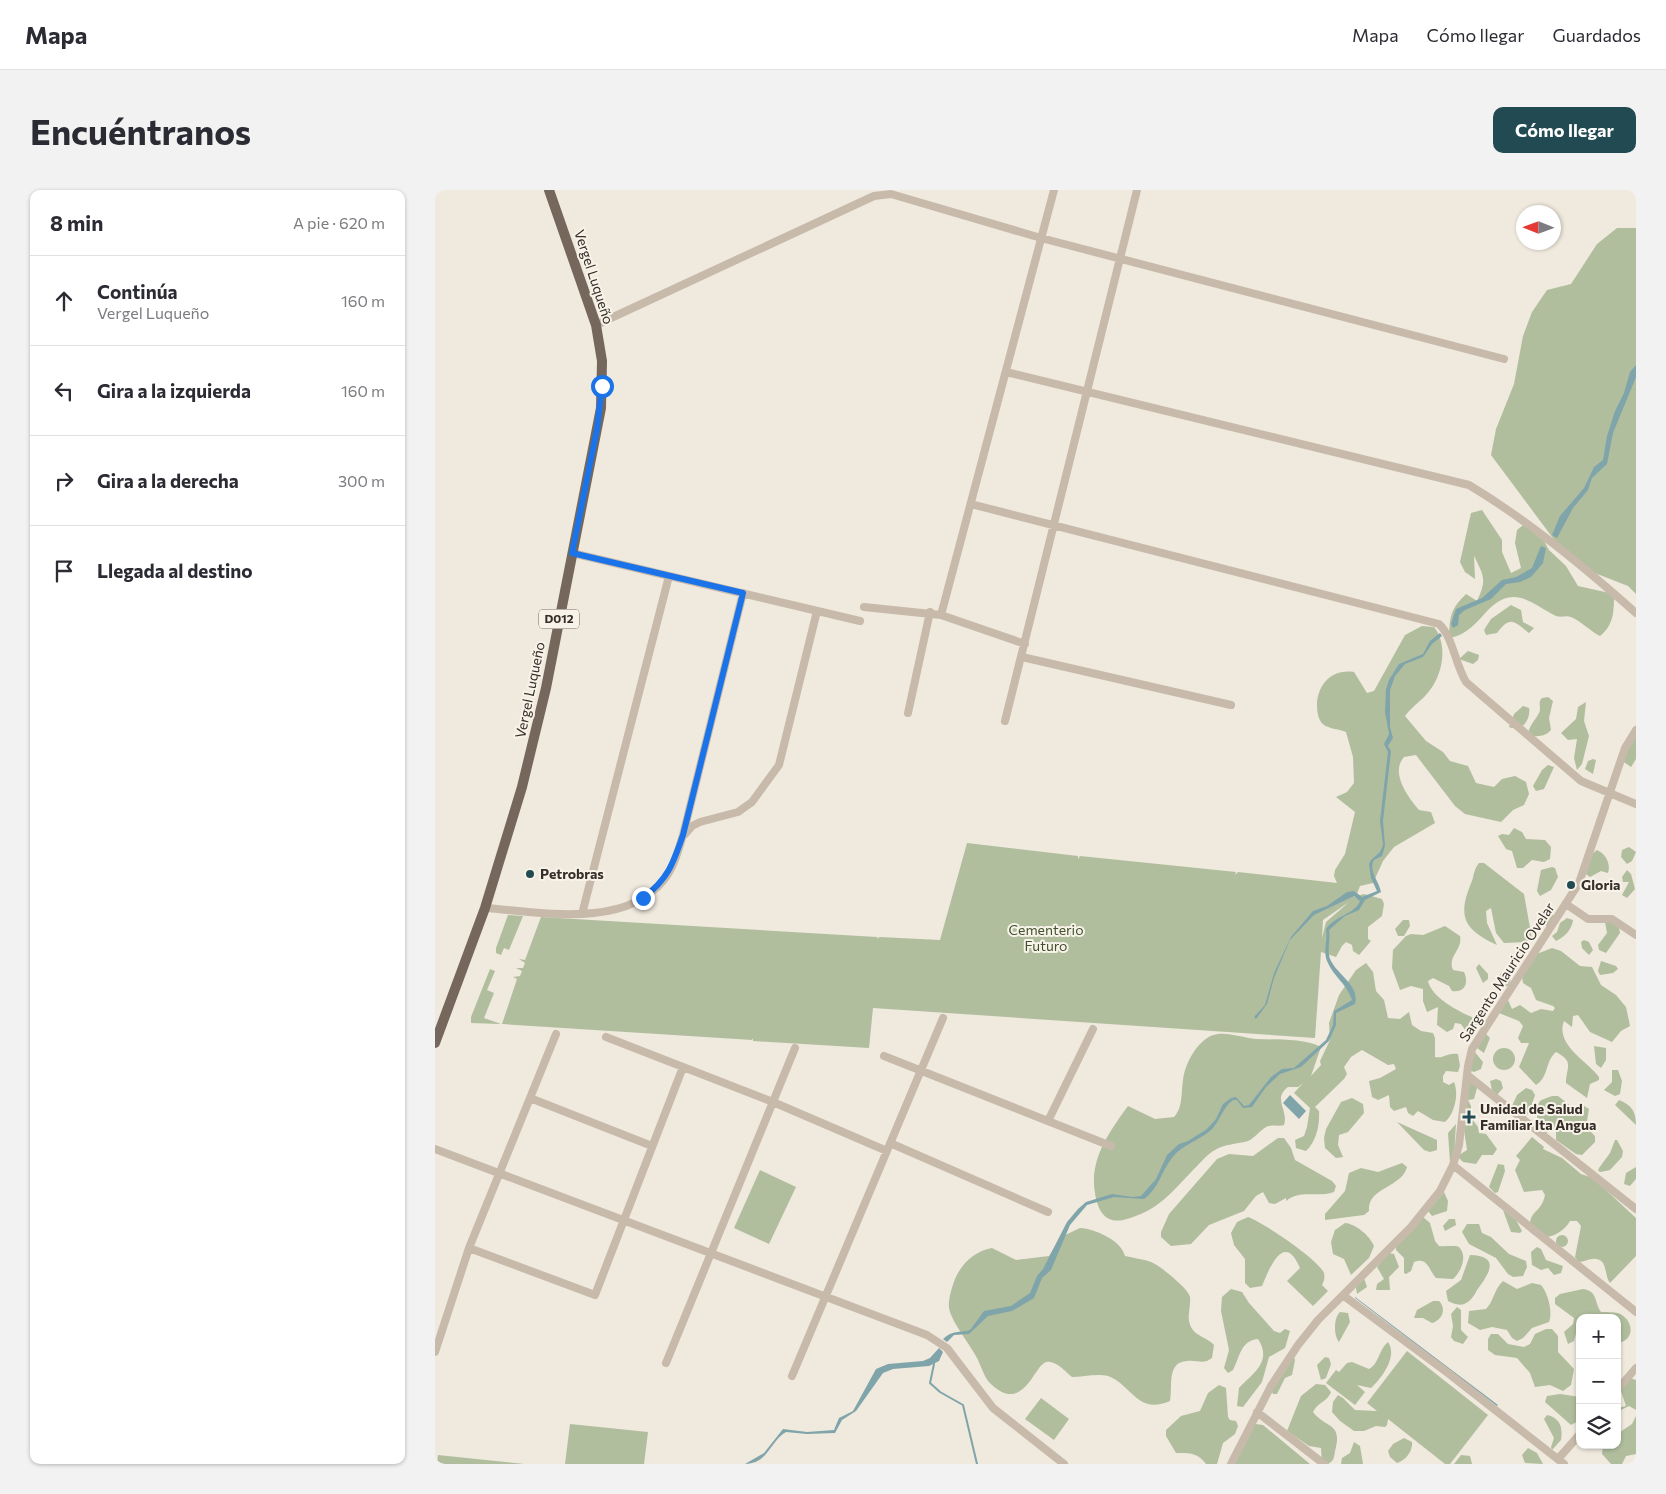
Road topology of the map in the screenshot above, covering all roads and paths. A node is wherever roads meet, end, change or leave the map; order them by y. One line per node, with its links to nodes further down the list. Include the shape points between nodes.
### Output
1 (549, 190): 6 (main road, Vergel Luqueño / D012)
2 (1054, 190): 4 (street)
3 (1137, 190): 5 (street)
4 (1041, 238): 5 (street); 6 (street, via 899,195 883,194); 8 (street)
5 (1120, 259): 7 (street); 9 (street)
6 (597, 324): 12 (main road, Vergel Luqueño / D012, via 602,361 601,408)
7 (1504, 359)
8 (1006, 372): 9 (street); 10 (street)
9 (1087, 392): 11 (street); 18 (street, via 1469,485 1598,579)
10 (971, 504): 11 (street); 19 (street)
11 (1055, 525): 21 (street); 27 (street, via 1439,624 1448,636 1458,669 1466,682 1571,774)
12 (572, 553): 13 (street); 31 (main road, Vergel Luqueño / D012, via 522,787)
13 (669, 576): 14 (street); 32 (street)
14 (743, 593): 16 (street); 29 (street)
15 (864, 607): 17 (street)
16 (817, 611): 20 (street); 29 (street, via 779,765 751,802 738,812 700,822)
17 (930, 612): 19 (street); 24 (street)
18 (1636, 613)
19 (941, 614): 21 (street)
20 (860, 621)
21 (1025, 644): 22 (street)
22 (1022, 656): 23 (street); 25 (street)
23 (1231, 706)
24 (908, 713)
25 (1005, 721)
26 (1636, 730): 27 (street, Sargento Mauricio Ovelar, via 1625,748)
27 (1609, 794): 28 (street); 30 (street, Sargento Mauricio Ovelar, via 1581,878)
28 (1636, 804)
29 (683, 835): 32 (street, via 671,869 657,888 624,908)
30 (1566, 904): 33 (street, via 1587,919 1613,919); 43 (street, Sargento Mauricio Ovelar, via 1472,1049)
31 (485, 908): 32 (street); 38 (main road, Vergel Luqueño / D012)
32 (583, 914)
33 (1636, 935)
34 (943, 1018): 42 (street)
35 (1093, 1029): 46 (street)
36 (556, 1034): 44 (street)
37 (606, 1037): 41 (street)
38 (435, 1043)
39 (795, 1048): 45 (street)
40 (884, 1056): 42 (street)
41 (683, 1067): 45 (street); 48 (street)
42 (921, 1070): 46 (street); 47 (street)
43 (1467, 1075): 52 (street, Sargento Mauricio Ovelar); 54 (street)
44 (530, 1098): 48 (street); 53 (street)
45 (773, 1102): 51 (street); 58 (street)
46 (1048, 1121): 49 (street)
47 (890, 1143): 51 (street); 55 (street)
48 (652, 1146): 56 (street)
49 (1111, 1146)
50 (435, 1149): 53 (street)
51 (887, 1151): 60 (street)
52 (1453, 1165): 59 (street, Sargento Mauricio Ovelar, via 1439,1191 1411,1227); 61 (street)
53 (499, 1174): 56 (street); 57 (street)
54 (1636, 1209)
55 (1049, 1212)
56 (623, 1222): 57 (street, via 595,1295); 58 (street)
57 (469, 1248): 62 (street)
58 (711, 1254): 60 (street); 63 (street)
59 (1344, 1296): 67 (street, Sargento Mauricio Ovelar, via 1318,1320 1298,1345); 69 (street)
60 (825, 1298): 65 (street); 70 (street, via 938,1341 954,1356 993,1408)
61 (1636, 1312)
62 (435, 1352)
63 (666, 1363)
64 (1636, 1368): 66 (street)
65 (793, 1376)
66 (1621, 1385)
67 (1257, 1412): 71 (street, Sargento Mauricio Ovelar); 72 (street)
68 (1576, 1440): 69 (street)
69 (1561, 1462)
70 (1064, 1464)
71 (1231, 1464)
72 (1324, 1464)

